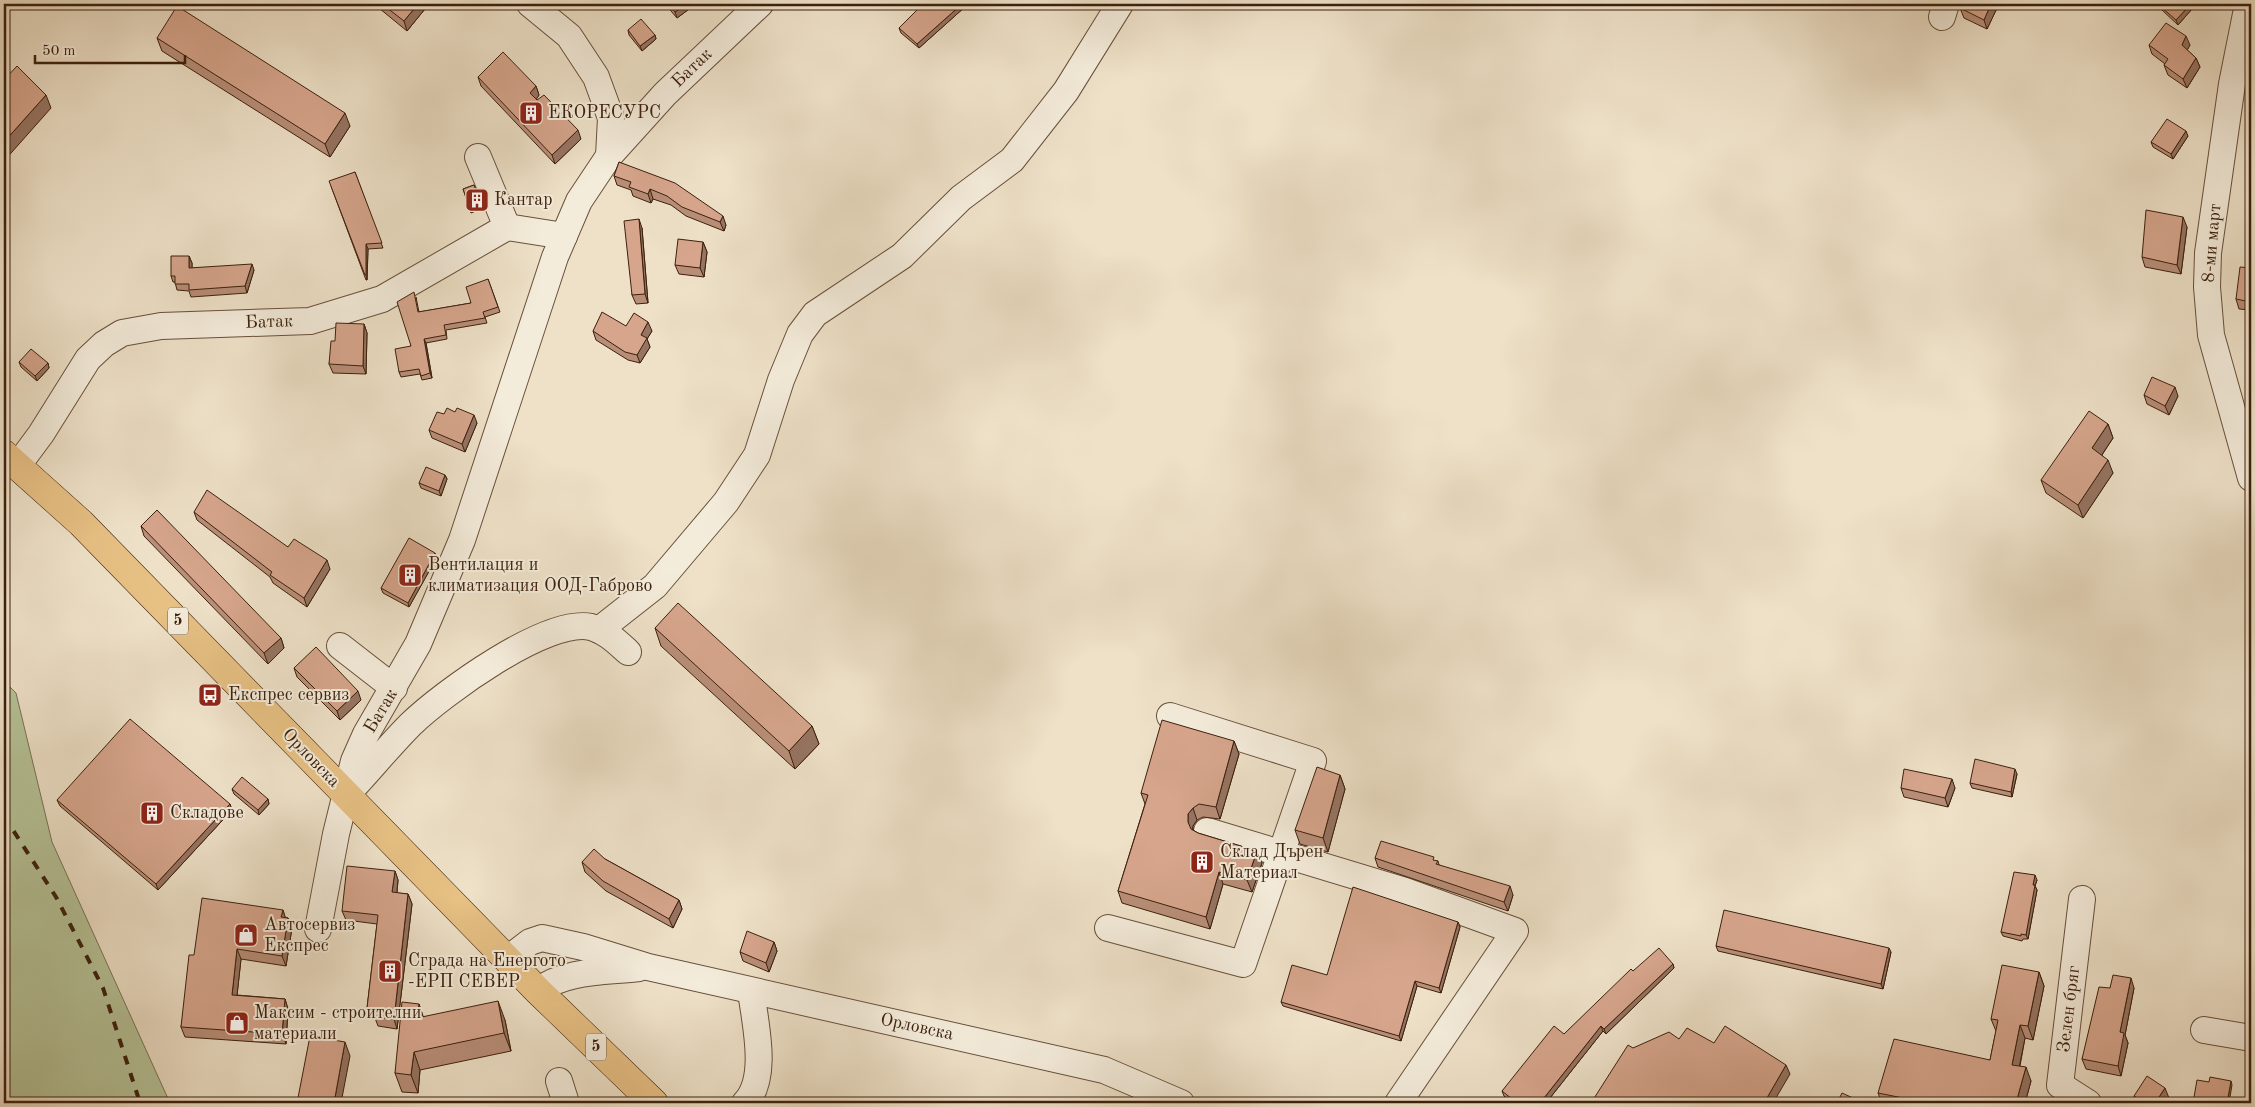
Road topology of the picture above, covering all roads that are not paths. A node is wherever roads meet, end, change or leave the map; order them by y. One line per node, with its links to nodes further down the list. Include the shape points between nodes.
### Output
1 (760, 4): 5 (street, Батак, via 665,94)
2 (1120, 4): 11 (street, via 1066,91 1012,160 961,198 902,256 815,314 792,352 757,455 726,502 655,586)
3 (537, 6): 5 (street, via 569,36 596,77 611,118)
4 (2248, 16): 10 (street, 8-ми март, via 2232,84 2208,253 2208,287 2211,335)
5 (609, 156): 8 (street, Батак, via 579,201)
6 (478, 157): 7 (street)
7 (507, 226): 8 (street); 9 (street, Батак, via 382,299 310,321 161,326 122,333 88,359 42,434)
8 (564, 236): 14 (street, Батак, via 462,540 431,618)
9 (11, 460): 16 (main road, Орловска / 5, via 81,523)
10 (2251, 478)
11 (598, 630): 13 (street); 16 (street, via 569,627 532,640 484,669 442,697 411,725)
12 (340, 646): 14 (street)
13 (628, 652)
14 (394, 688): 16 (street, Батак, via 354,761)
15 (1170, 716): 18 (street, via 1313,761)
16 (347, 794): 21 (street, Батак); 22 (main road, Орловска / 5)
17 (1207, 831): 18 (street)
18 (1282, 854): 20 (street, via 1243,964); 31 (street, via 1405,891 1515,931)
19 (2082, 899): 32 (street, Зелен бряг, via 2060,1086)
20 (1108, 928)
21 (318, 929)
22 (508, 959): 23 (street, Орловска, via 530,942 542,938); 24 (main road, Орловска / 5)
23 (648, 967): 24 (street, Орловска, via 561,978); 25 (street, Орловска)
24 (538, 991): 28 (main road, 5)
25 (751, 991): 29 (street, via 758,1049 757,1076 752,1096); 30 (street, Орловска, via 1104,1070)
26 (2204, 1030): 27 (street)
27 (2251, 1038)
28 (654, 1103)
29 (745, 1103)
30 (1181, 1103)
31 (1398, 1103)
32 (2088, 1103)

